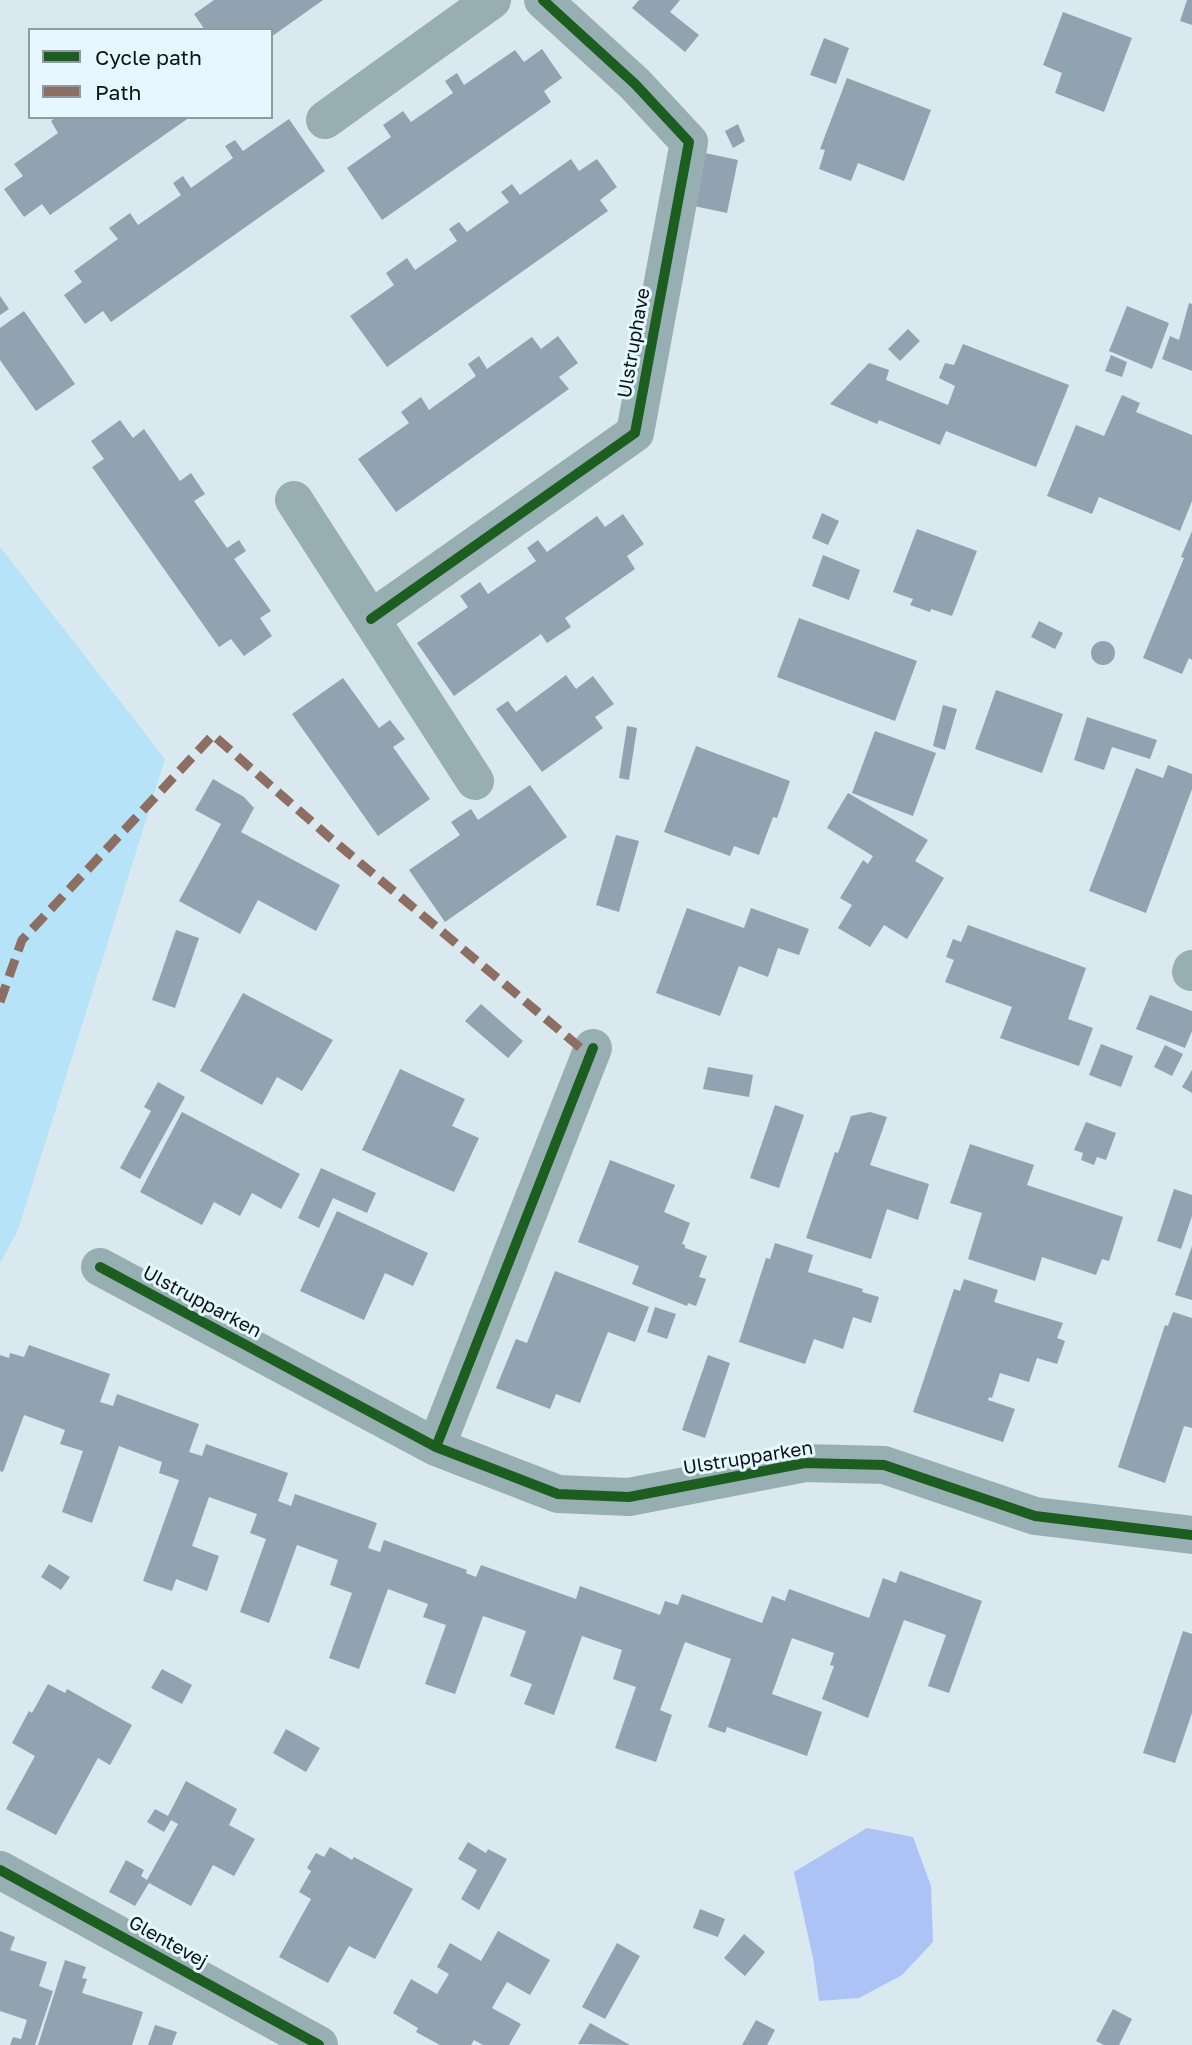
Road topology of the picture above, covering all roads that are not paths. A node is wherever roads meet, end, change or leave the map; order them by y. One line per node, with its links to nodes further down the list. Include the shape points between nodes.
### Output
1 (492, 0): 3 (street)
2 (543, 0): 5 (street, Ulstruphave, via 635,84 689,142 635,433)
3 (326, 120)
4 (294, 500): 5 (street)
5 (371, 619): 6 (street)
6 (475, 781)
7 (593, 1048): 9 (street)
8 (100, 1267): 9 (street, Ulstrupparken)
9 (436, 1447): 10 (street, Ulstrupparken, via 558,1494 629,1497 805,1463 884,1465 1035,1516)
10 (1192, 1535)
11 (0, 1870): 12 (street, Glentevej)
12 (319, 2045)

